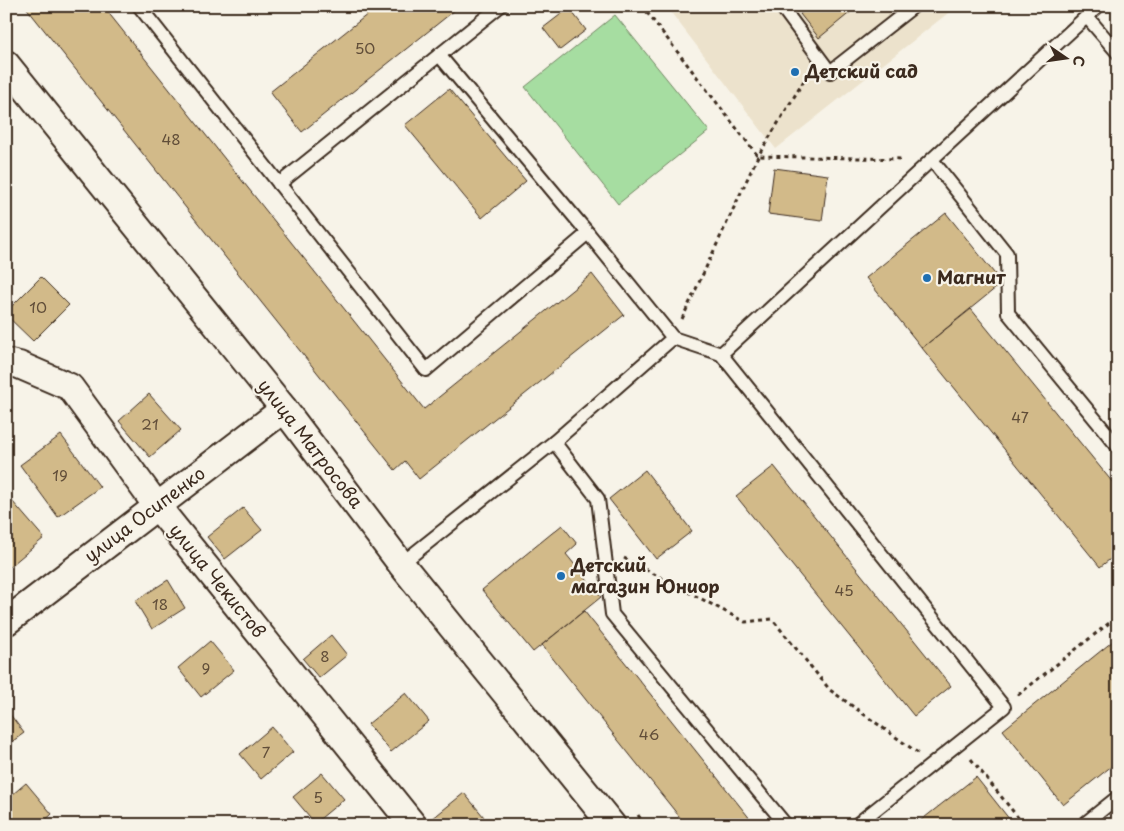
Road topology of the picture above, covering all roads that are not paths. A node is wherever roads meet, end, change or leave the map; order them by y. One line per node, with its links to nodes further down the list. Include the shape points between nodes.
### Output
1 (139, 6): 11 (lane)
2 (500, 6): 8 (lane)
3 (781, 6): 4 (lane, via 830,72)
4 (914, 6)
5 (1098, 6): 6 (lane)
6 (1087, 17): 7 (lane); 10 (lane)
7 (1118, 53)
8 (439, 55): 11 (lane); 12 (lane)
9 (6, 64): 16 (street, улица Матросова)
10 (932, 160): 14 (lane); 18 (lane, via 1007,254 1008,313)
11 (279, 184): 12 (lane, via 426,370)
12 (588, 234): 13 (lane)
13 (674, 338): 14 (lane); 17 (lane)
14 (721, 354): 26 (lane, via 1004,706)
15 (6, 362): 19 (street, улица Чекистов, via 70,387)
16 (284, 409): 19 (street, улица Осипенко); 20 (street, улица Матросова)
17 (554, 442): 20 (lane); 25 (lane, via 598,499 612,614)
18 (1118, 447)
19 (157, 506): 21 (street, улица Осипенко); 23 (street, улица Чекистов)
20 (401, 564): 24 (street, улица Матросова)
21 (6, 622)
22 (1118, 797): 27 (lane)
23 (413, 825)
24 (612, 825)
25 (786, 825)
26 (856, 825)
27 (1084, 825)

